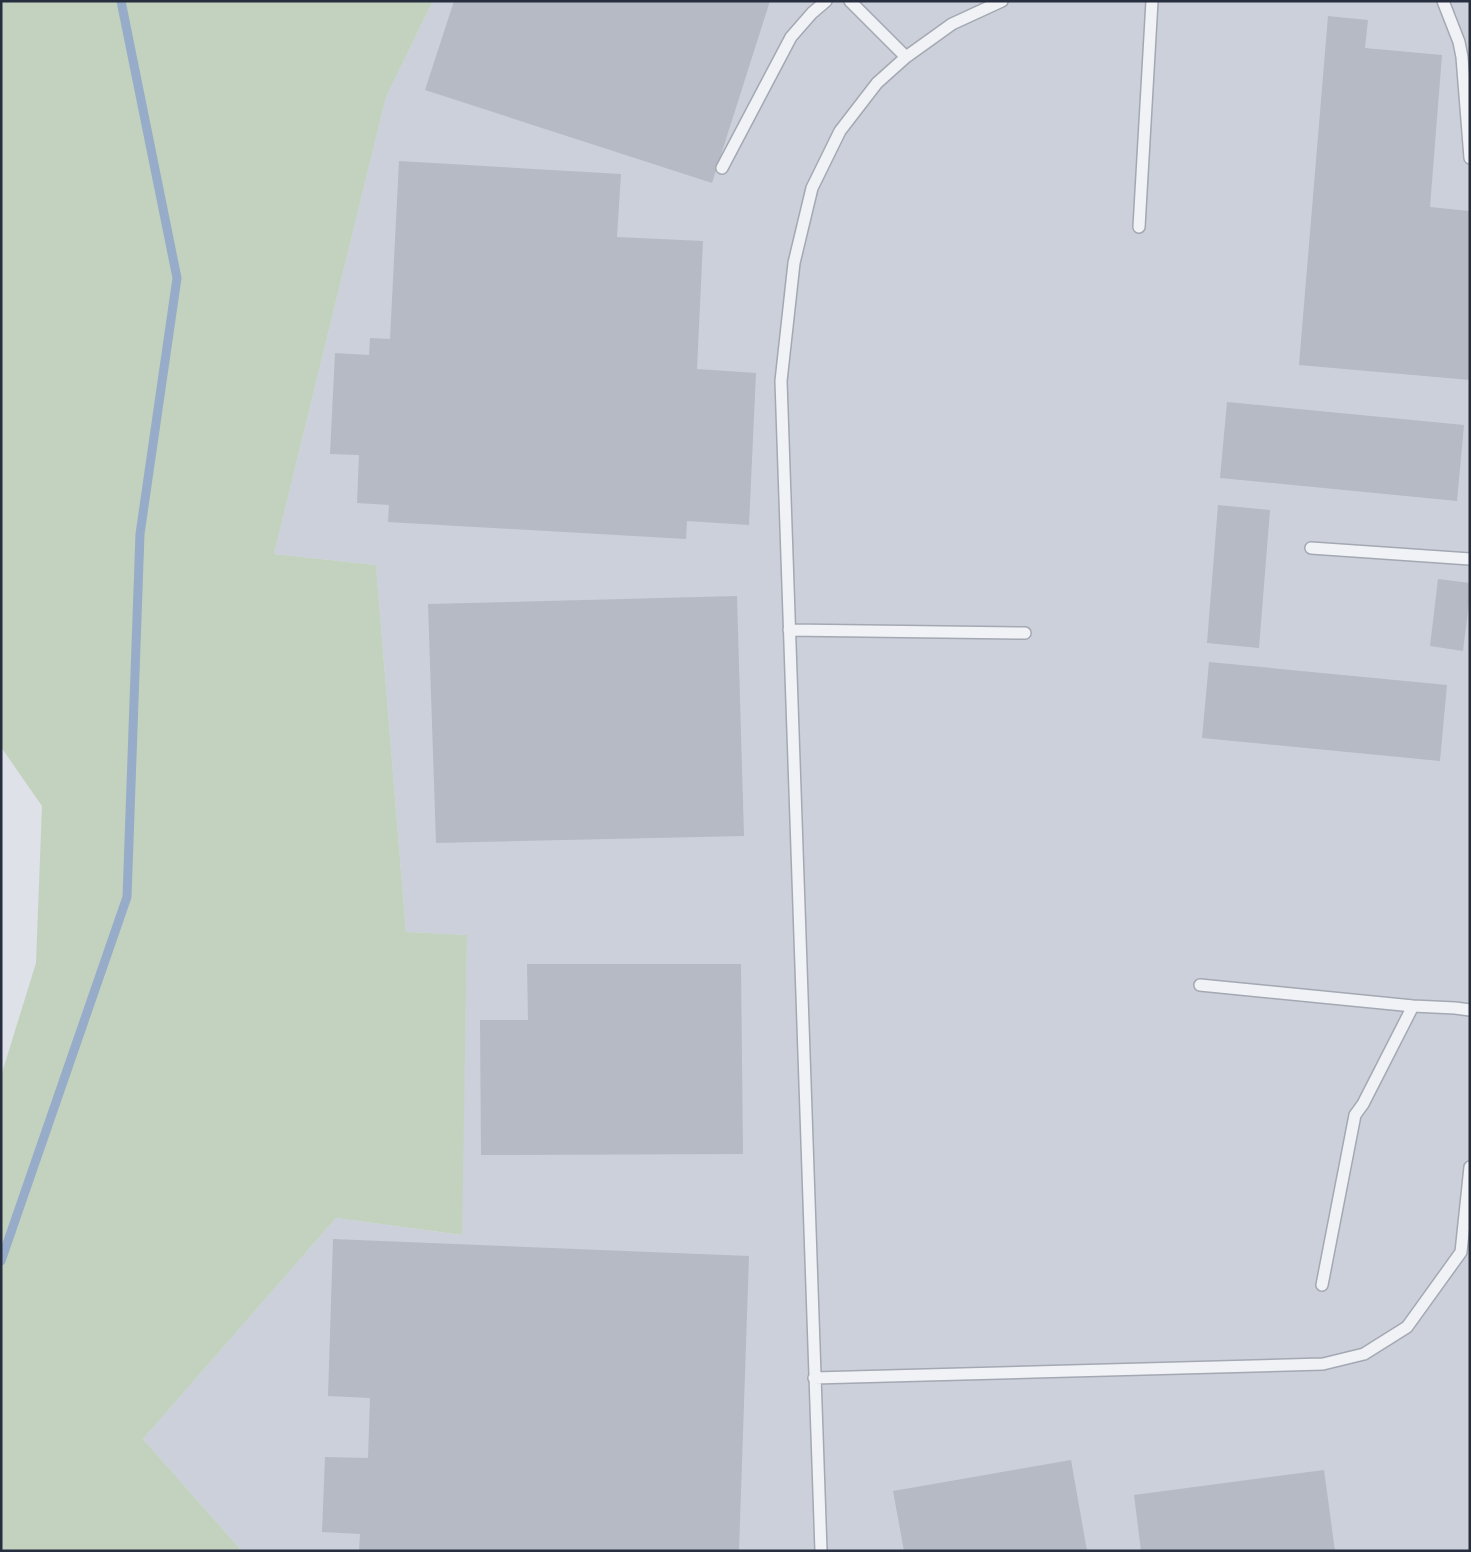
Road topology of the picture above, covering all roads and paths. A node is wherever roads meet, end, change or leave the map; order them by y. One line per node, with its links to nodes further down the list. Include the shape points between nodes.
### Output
1 (826, 1): 8 (lane, via 791,37)
2 (850, 1): 6 (lane)
3 (1002, 1): 6 (lane, via 952,24)
4 (1152, 1): 9 (lane)
5 (1443, 1): 7 (lane, via 1462,57)
6 (906, 57): 12 (lane, via 877,83 840,131 812,188 794,263 780,381)
7 (1470, 158)
8 (722, 168)
9 (1139, 227)
10 (1311, 548): 11 (lane)
11 (1470, 559)
12 (789, 630): 13 (lane); 19 (lane)
13 (1025, 633)
14 (1200, 985): 15 (lane)
15 (1413, 1006): 16 (lane); 18 (lane, via 1355,1114)
16 (1470, 1010)
17 (1470, 1167): 19 (lane, via 1461,1252 1407,1326 1364,1354 1323,1364)
18 (1322, 1285)
19 (814, 1378): 20 (lane)
20 (821, 1551)

